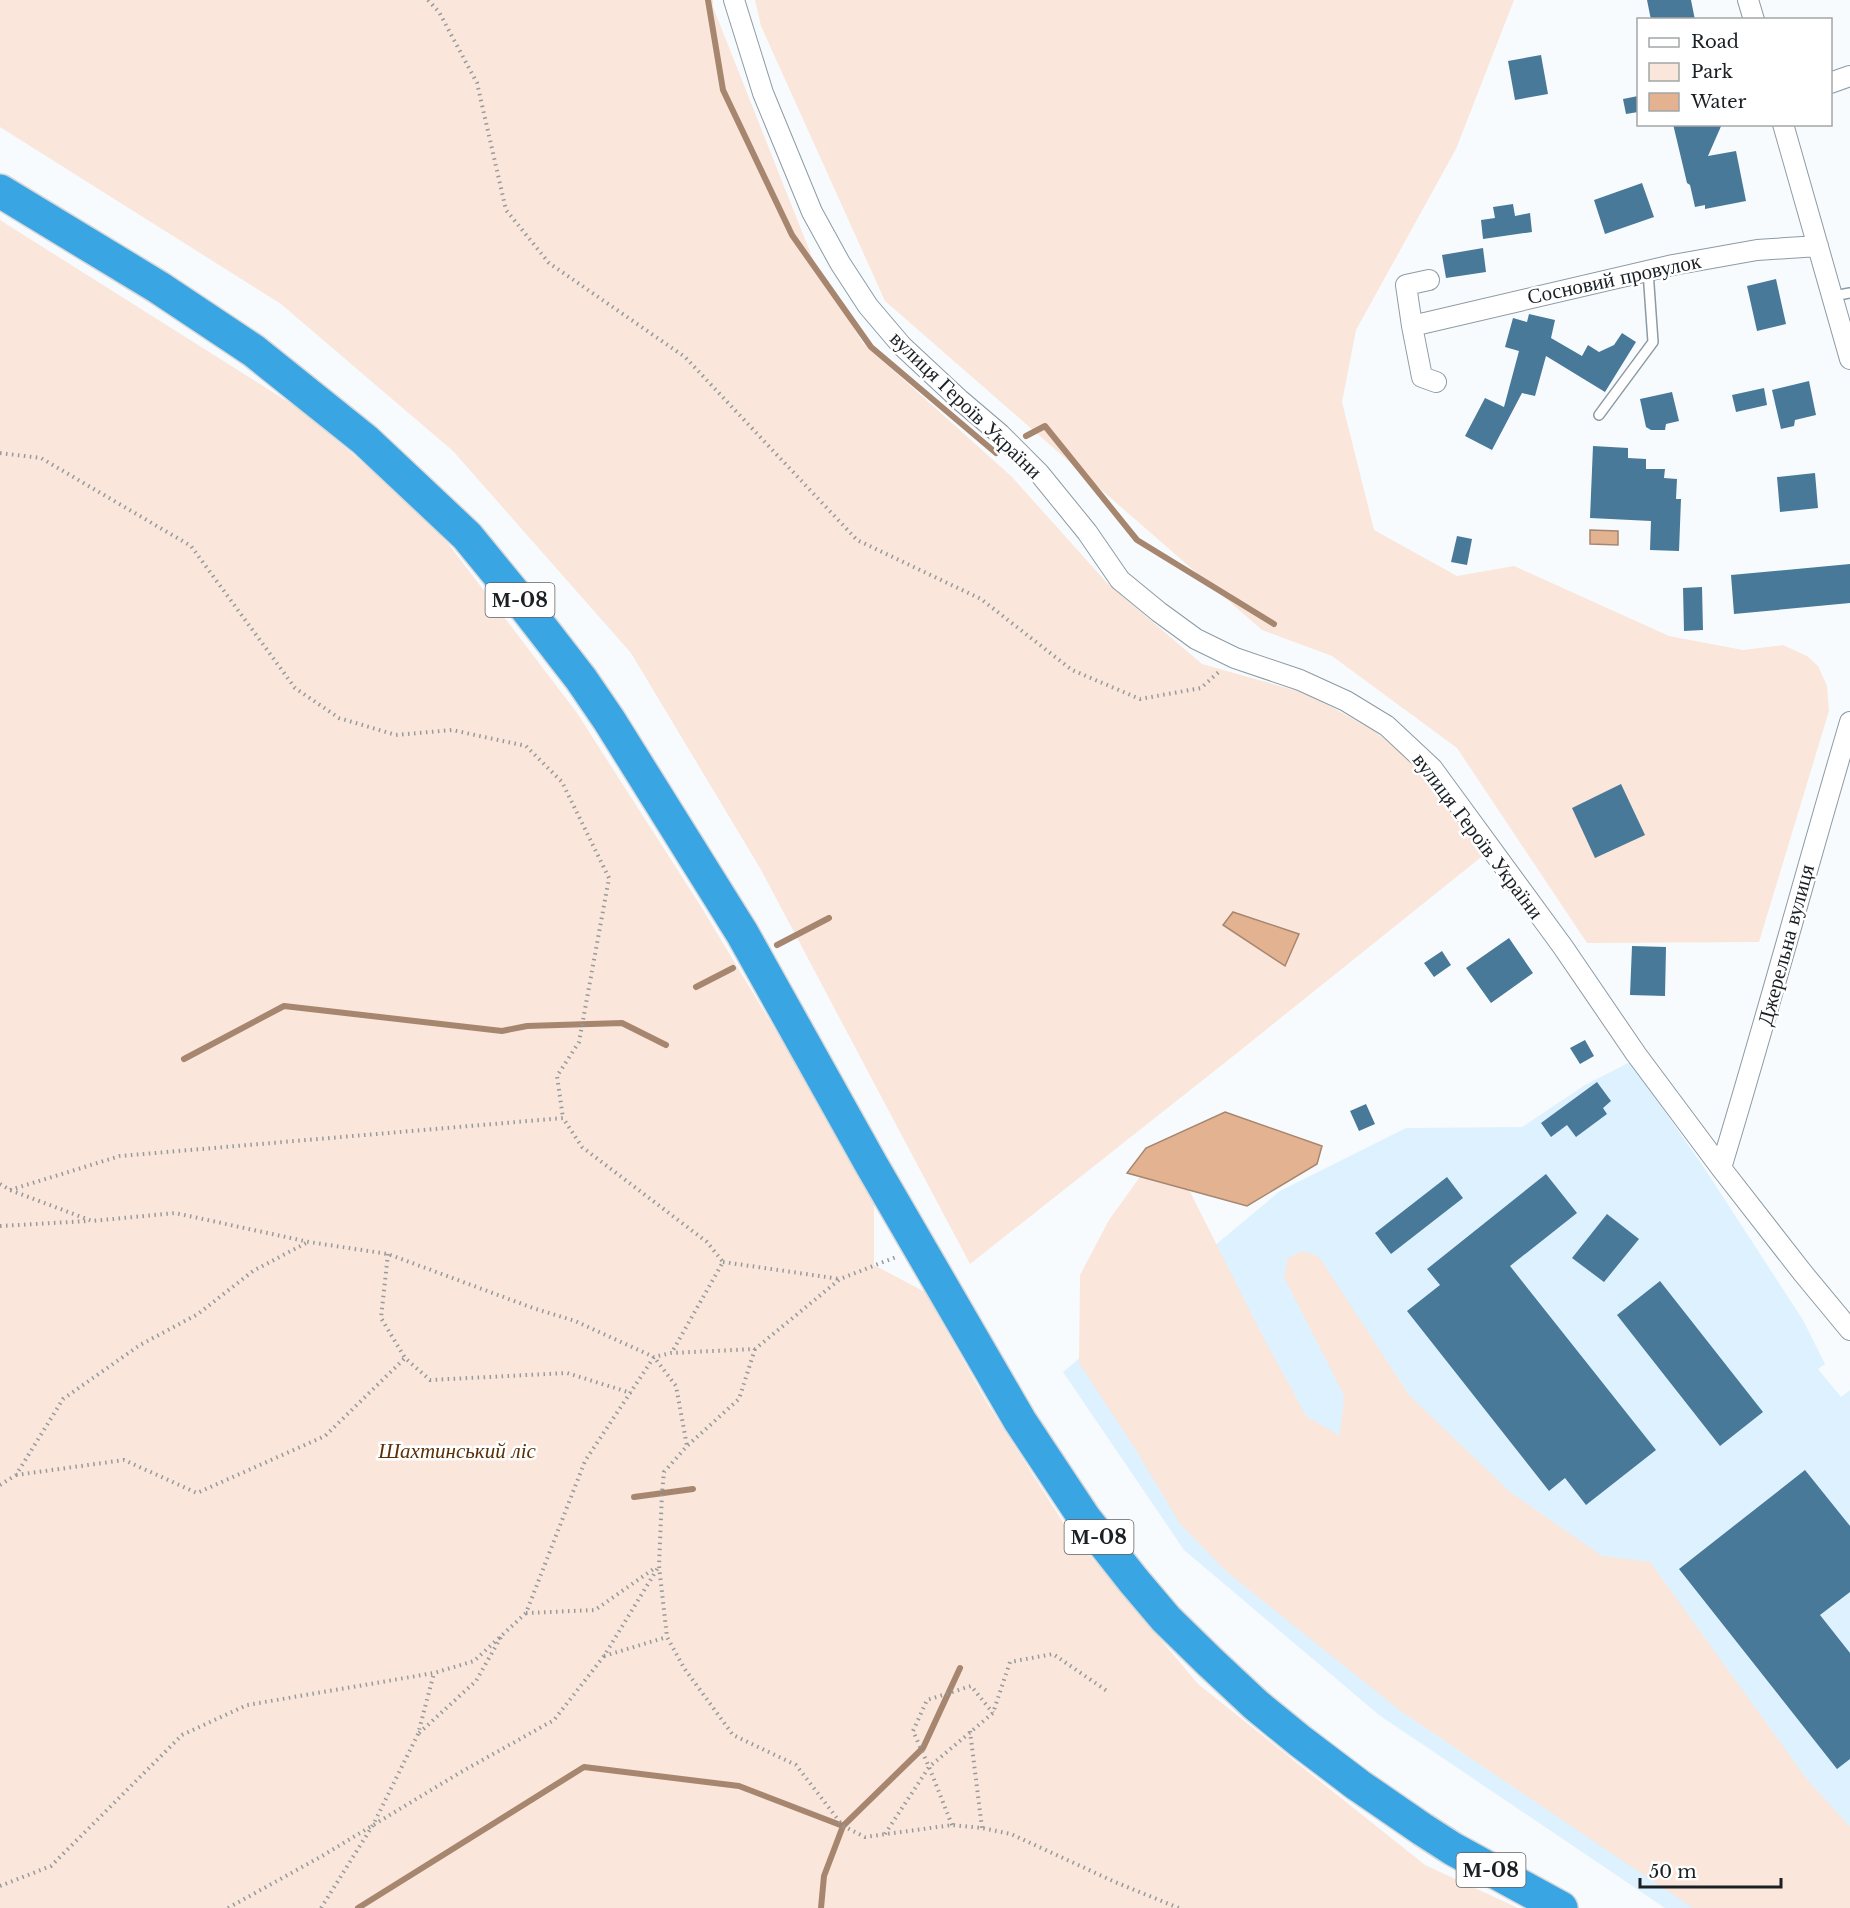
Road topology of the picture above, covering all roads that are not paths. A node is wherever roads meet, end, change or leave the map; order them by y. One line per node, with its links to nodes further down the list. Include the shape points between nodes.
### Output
1 (734, 0): 17 (street, вулиця Героїв України, via 763,93 812,212 868,306 902,346 1039,473 1120,580 1159,612 1196,639 1235,658 1346,701 1387,726 1432,768)
2 (1748, 0): 3 (street)
3 (1753, 18)
4 (1850, 76): 5 (street)
5 (1832, 81)
6 (1784, 126): 8 (street)
7 (0, 191): 19 (highway, М-08, via 254,351 365,440 467,536 609,720 742,933 1020,1420 1079,1509 1166,1619 1256,1705 1358,1785 1453,1849)
8 (1818, 246): 9 (street, Сосновий провулок, via 1758,250); 11 (street)
9 (1648, 271): 12 (street, Сосновий провулок); 15 (lane, via 1653,342)
10 (1429, 280): 12 (street, via 1406,285)
11 (1841, 295): 13 (street)
12 (1412, 326): 14 (street, via 1422,377)
13 (1850, 359)
14 (1436, 382)
15 (1599, 416)
16 (1850, 722): 17 (street, Джерельна вулиця)
17 (1721, 1168): 18 (street, вулиця Героїв України)
18 (1850, 1330)
19 (1561, 1908)

